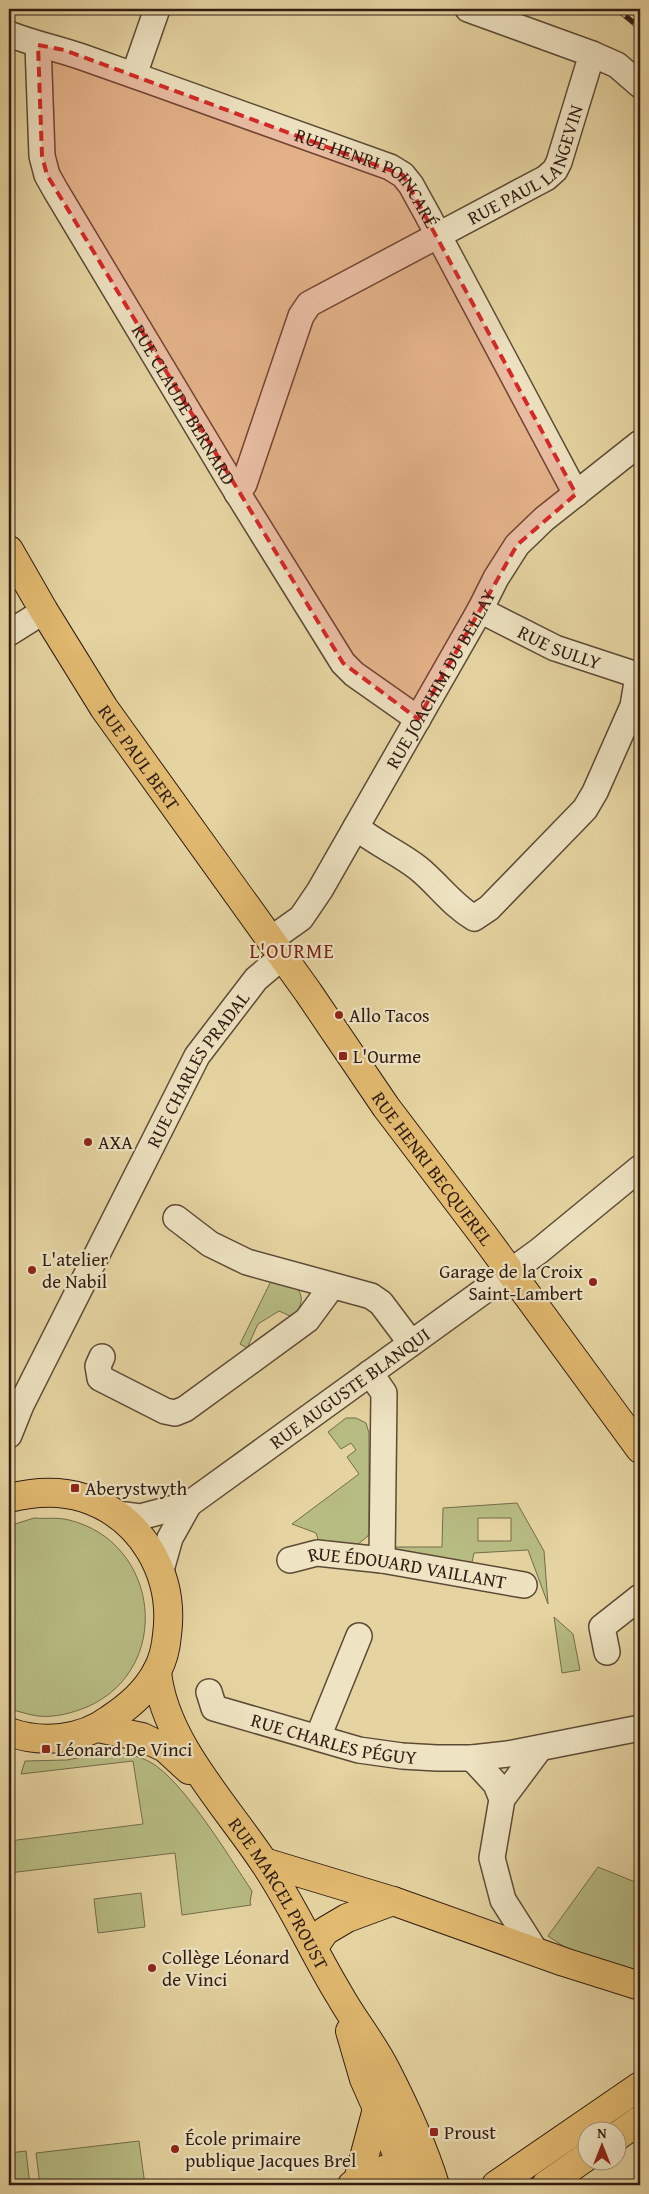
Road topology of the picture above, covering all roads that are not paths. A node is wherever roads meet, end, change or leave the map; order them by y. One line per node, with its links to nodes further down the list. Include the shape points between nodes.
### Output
1 (157, 9): 6 (street)
2 (468, 9): 5 (street)
3 (9, 34): 4 (street, RUE HENRI POINCARÉ)
4 (38, 45): 6 (street, RUE HENRI POINCARÉ, via 64,50); 10 (street, RUE CLAUDE BERNARD, via 42,156 47,175)
5 (592, 54): 7 (street, via 616,66); 8 (street, RUE PAUL LANGEVIN, via 554,170 546,178)
6 (134, 75): 8 (street, RUE HENRI POINCARÉ, via 390,167 411,185)
7 (640, 85)
8 (438, 235): 10 (street, RUE PAUL LANGEVIN, via 309,304 301,316 244,484); 11 (street, RUE HENRI POINCARÉ)
9 (640, 444): 11 (street, RUE JOACHIM DU BELLAY)
10 (237, 493): 17 (street, RUE CLAUDE BERNARD, via 344,663 354,674)
11 (576, 494): 13 (street, RUE JOACHIM DU BELLAY, via 517,545)
12 (9, 550): 14 (main road, RUE PAUL BERT)
13 (480, 610): 16 (street, RUE SULLY, via 555,648); 17 (street, RUE JOACHIM DU BELLAY)
14 (44, 611): 15 (street); 19 (main road, RUE PAUL BERT, via 104,708)
15 (9, 633)
16 (639, 676): 18 (street, via 633,706 585,809 489,908 474,918 459,909 418,868)
17 (418, 719): 18 (street, RUE JOACHIM DU BELLAY)
18 (356, 827): 19 (street, RUE JOACHIM DU BELLAY, via 320,890)
19 (276, 948): 22 (main road, RUE HENRI BECQUEREL, via 386,1106); 27 (street, RUE CHARLES PRADAL, via 198,1056 21,1405)
20 (640, 1168): 22 (street, RUE AUGUSTE BLANQUI)
21 (176, 1218): 23 (street, via 210,1244 247,1262)
22 (510, 1271): 24 (street, RUE AUGUSTE BLANQUI); 28 (main road, RUE HENRI BECQUEREL)
23 (332, 1286): 24 (street, via 371,1296 381,1303); 25 (street, via 306,1320 185,1409 175,1413 164,1411 100,1378 98,1366)
24 (411, 1343): 26 (street, RUE AUGUSTE BLANQUI)
25 (102, 1357)
26 (370, 1373): 30 (street, RUE AUGUSTE BLANQUI); 33 (street, via 384,1393)
27 (9, 1435)
28 (640, 1449)
29 (9, 1496): 31 (main road, via 46,1492 84,1498)
30 (189, 1504): 31 (street, RUE AUGUSTE BLANQUI, via 140,1517); 34 (street, RUE AUGUSTE BLANQUI, via 170,1538)
31 (117, 1514): 34 (main road, via 143,1539)
32 (290, 1560): 33 (street, RUE ÉDOUARD VAILLANT, via 317,1553)
33 (382, 1560): 35 (street, RUE ÉDOUARD VAILLANT)
34 (161, 1570): 39 (main road, via 170,1616 166,1647)
35 (524, 1585)
36 (640, 1598): 38 (street, via 602,1626)
37 (359, 1636): 44 (street)
38 (607, 1652)
39 (157, 1671): 41 (main road, via 134,1702); 47 (main road, RUE MARCEL PROUST, via 167,1716)
40 (209, 1692): 44 (street, RUE CHARLES PÉGUY, via 214,1708)
41 (98, 1728): 43 (main road, via 50,1739); 47 (main road, RUE MARCEL PROUST, via 142,1737 164,1748)
42 (640, 1728): 45 (street, RUE CHARLES PÉGUY)
43 (9, 1732)
44 (318, 1737): 46 (street, RUE CHARLES PÉGUY, via 359,1750 402,1756)
45 (540, 1748): 46 (street, RUE CHARLES PÉGUY); 48 (street)
46 (472, 1758): 48 (street, via 496,1784)
47 (214, 1794): 49 (main road, RUE MARCEL PROUST)
48 (502, 1799): 52 (street, via 492,1858 503,1900)
49 (264, 1862): 50 (main road); 51 (main road, RUE MARCEL PROUST)
50 (393, 1902): 51 (main road, via 347,1918 325,1931); 52 (main road)
51 (314, 1947): 54 (main road, RUE MARCEL PROUST)
52 (536, 1952): 53 (main road)
53 (640, 1986)
54 (339, 1996): 56 (main road, RUE MARCEL PROUST, via 364,2079); 61 (main road, RUE MARCEL PROUST, via 386,2069 407,2114)
55 (640, 2086): 62 (main road)
56 (377, 2109): 59 (main road, RUE MARCEL PROUST); 60 (main road)
57 (576, 2164): 63 (main road)
58 (576, 2172): 64 (main road)
59 (407, 2176): 60 (main road, via 393,2167); 61 (main road, via 417,2168)
60 (355, 2183)
61 (433, 2185)
62 (496, 2185)
63 (546, 2185)
64 (560, 2185)

